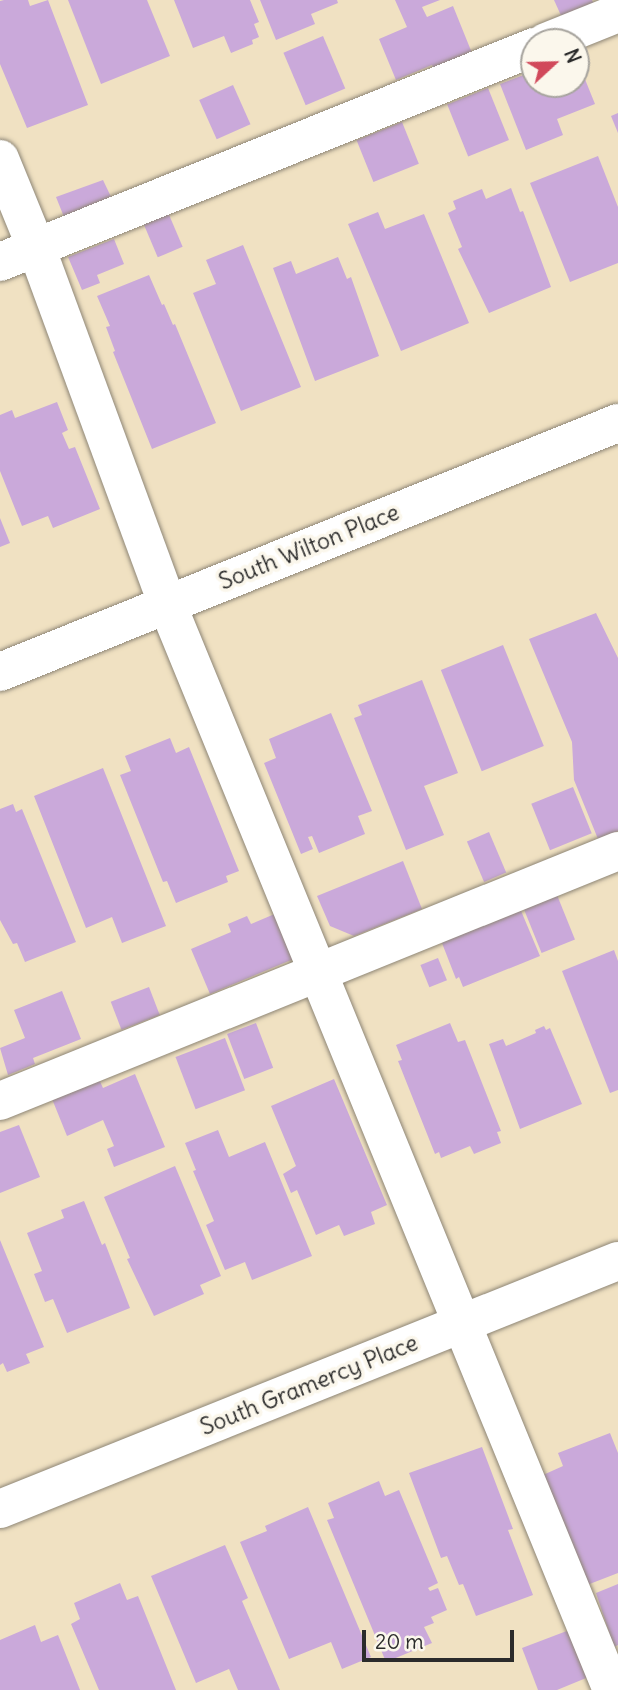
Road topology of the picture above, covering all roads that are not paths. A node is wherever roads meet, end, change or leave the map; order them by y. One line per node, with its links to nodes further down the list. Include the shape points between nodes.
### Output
1 (618, 13): 2 (street)
2 (581, 28)
3 (520, 53): 5 (street)
4 (0, 159): 5 (street)
5 (36, 247): 6 (street); 8 (street)
6 (0, 262)
7 (618, 423): 8 (street, South Wilton Place)
8 (167, 604): 9 (street, South Wilton Place); 11 (street)
9 (0, 672)
10 (618, 851): 11 (street)
11 (318, 972): 12 (street); 14 (street)
12 (0, 1101)
13 (618, 1261): 14 (street, South Gramercy Place)
14 (463, 1323): 15 (street, South Gramercy Place); 16 (street)
15 (0, 1509)
16 (612, 1690)

